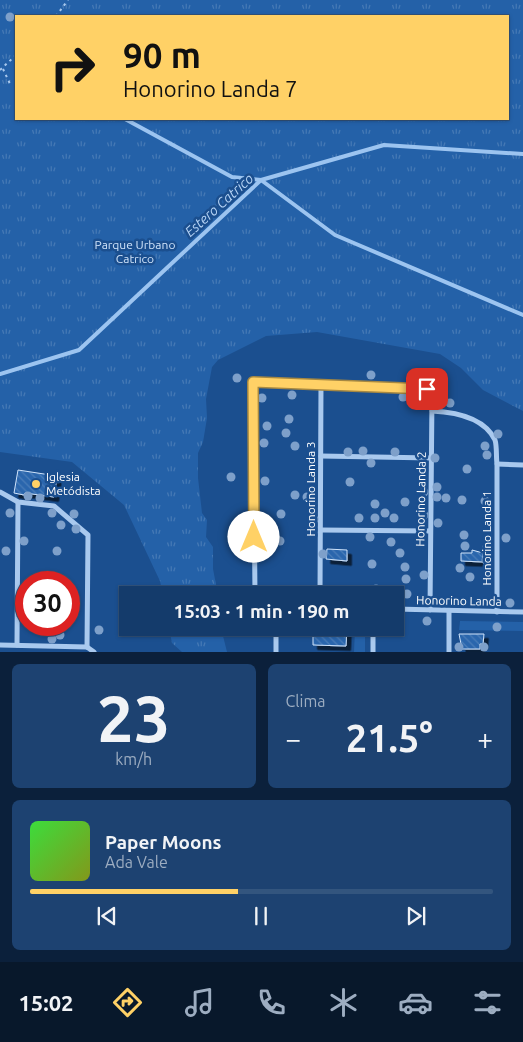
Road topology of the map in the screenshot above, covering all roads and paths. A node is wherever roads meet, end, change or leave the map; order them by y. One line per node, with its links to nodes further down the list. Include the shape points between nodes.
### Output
1 (68, 0): 2 (path)
2 (57, 15)
3 (15, 57): 4 (path)
4 (1, 70): 5 (path)
5 (11, 86)
6 (321, 384): 7 (street, Honorino Landa 2, via 427,389 432,396); 8 (street, Honorino Landa 3); 16 (street, via 253,382)
7 (432, 411): 9 (street, Honorino Landa 2); 10 (street, Honorino Landa 1, via 454,412 482,426 494,440)
8 (321, 456): 9 (street); 14 (street, Honorino Landa 3)
9 (431, 458): 15 (street, Honorino Landa 2)
10 (497, 464): 11 (street); 21 (street, Honorino Landa 1)
11 (523, 465)
12 (0, 492): 13 (street)
13 (18, 502): 26 (street); 27 (street, via 54,506 88,535)
14 (321, 530): 15 (street); 17 (street, Honorino Landa 3)
15 (430, 531): 19 (street, Honorino Landa 2)
16 (255, 586)
17 (320, 586)
18 (404, 609): 19 (street, Honorino Landa)
19 (430, 610): 20 (street, Honorino Landa)
20 (449, 612): 21 (street, Honorino Landa); 32 (street)
21 (497, 612): 22 (street, Honorino Landa)
22 (523, 612)
23 (276, 636): 30 (street)
24 (373, 636): 31 (street)
25 (0, 645): 26 (street)
26 (17, 645): 28 (street)
27 (87, 647): 28 (street); 29 (street)
28 (51, 649)
29 (94, 652)
30 (276, 652)
31 (373, 652)
32 (449, 652)

